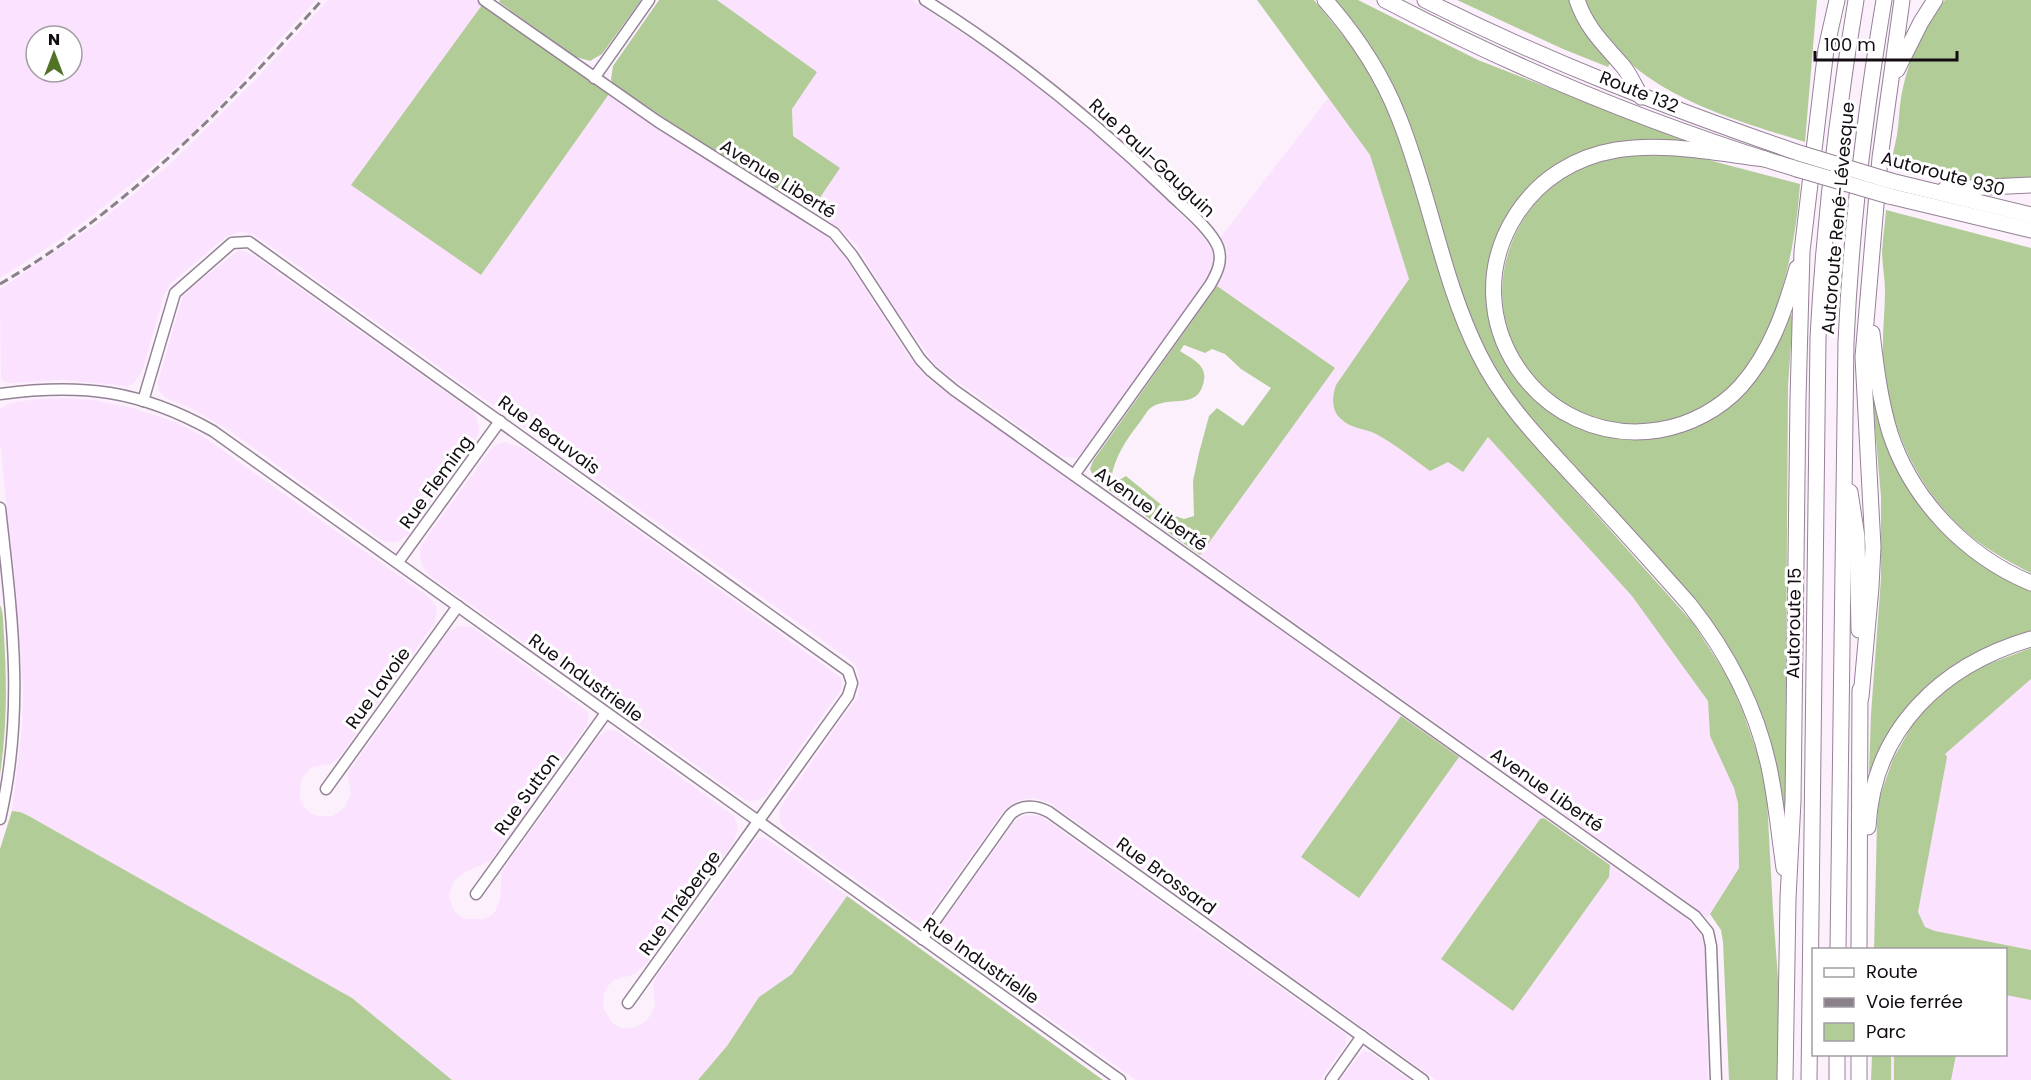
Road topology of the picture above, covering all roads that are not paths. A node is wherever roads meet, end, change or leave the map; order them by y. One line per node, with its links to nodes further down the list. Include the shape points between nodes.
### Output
1 (484, 0): 15 (street, Avenue Liberté)
2 (650, 0): 15 (street)
3 (925, 0): 32 (street, Rue Paul-Gauguin, via 1002,52 1096,126 1185,208 1219,250 1219,269 1210,285)
4 (1325, 0): 44 (highway, via 1361,46 1394,104 1456,300 1492,378 1530,429 1689,604 1733,670 1753,715 1769,767)
5 (1385, 0): 18 (highway, Route 132, via 1486,50 1580,90)
6 (1425, 0): 17 (highway, Route 132)
7 (1577, 0): 17 (highway, via 1592,31 1622,65)
8 (1827, 0): 14 (highway)
9 (1837, 0): 14 (highway)
10 (1856, 0): 20 (highway, Autoroute René-Lévesque)
11 (1884, 0): 31 (highway, Autoroute René-Lévesque, via 1854,226)
12 (1902, 0): 16 (highway)
13 (1935, 0): 16 (highway)
14 (1826, 49): 26 (highway)
15 (594, 78): 32 (street, Avenue Liberté, via 834,233 931,371)
16 (1892, 81): 27 (highway, via 1880,158)
17 (1641, 97): 19 (highway)
18 (1765, 159): 19 (highway, Route 132); 26 (highway, via 1638,147 1587,157 1555,174 1519,210 1501,247 1493,297 1503,339 1530,386 1565,414 1590,425 1624,432 1674,427 1715,408 1751,373 1779,324)
19 (1798, 161): 22 (highway, Route 132, bridge)
20 (1831, 167): 58 (highway, Autoroute 15, via 1816,400)
21 (2031, 185): 23 (highway)
22 (1890, 188): 23 (highway, Autoroute 930); 25 (highway, Autoroute 930)
23 (1924, 190): 24 (highway, Autoroute 930)
24 (2031, 215)
25 (2031, 230)
26 (1802, 251): 44 (highway)
27 (1869, 306): 35 (highway, via 1884,409 1894,443 1911,478 1961,539 1998,566); 38 (highway, via 1863,366 1873,555)
28 (0, 394): 29 (street, Rue Industrielle, via 75,389)
29 (143, 401): 30 (street, Rue Beauvais, via 175,293 232,243 243,241 254,245); 34 (street, Rue Industrielle, via 213,431)
30 (500, 421): 34 (street, Rue Fleming); 42 (street, Rue Beauvais, via 848,671 852,683 848,696)
31 (1843, 442): 38 (highway, via 1857,544); 46 (highway)
32 (1074, 475): 56 (street, Avenue Liberté, via 1695,916 1708,932 1711,946)
33 (0, 508): 41 (street, via 15,700 10,768)
34 (398, 562): 36 (street, Rue Industrielle)
35 (2031, 583)
36 (458, 606): 39 (street, Rue Industrielle); 40 (street, Rue Lavoie)
37 (2031, 639): 48 (highway, via 1983,656 1949,677 1919,704 1891,744 1876,777 1869,810)
38 (1861, 698): 47 (highway)
39 (606, 713): 42 (street, Rue Industrielle); 43 (street, Rue Sutton)
40 (326, 789)
41 (0, 819)
42 (758, 821): 45 (street, Rue Industrielle); 49 (street, Rue Théberge)
43 (476, 894)
44 (1788, 898): 57 (highway)
45 (922, 939): 50 (street, Rue Brossard, via 1010,815 1020,808 1037,807); 53 (street, Rue Industrielle)
46 (1838, 948)
47 (1860, 948)
48 (1860, 948)
49 (628, 1003)
50 (1362, 1036): 54 (street); 55 (street, Rue Brossard)
51 (1837, 1056): 59 (highway)
52 (1859, 1056): 60 (highway)
53 (1120, 1080)
54 (1330, 1080)
55 (1423, 1080)
56 (1716, 1080)
57 (1785, 1080)
58 (1809, 1080)
59 (1837, 1080)
60 (1859, 1080)

